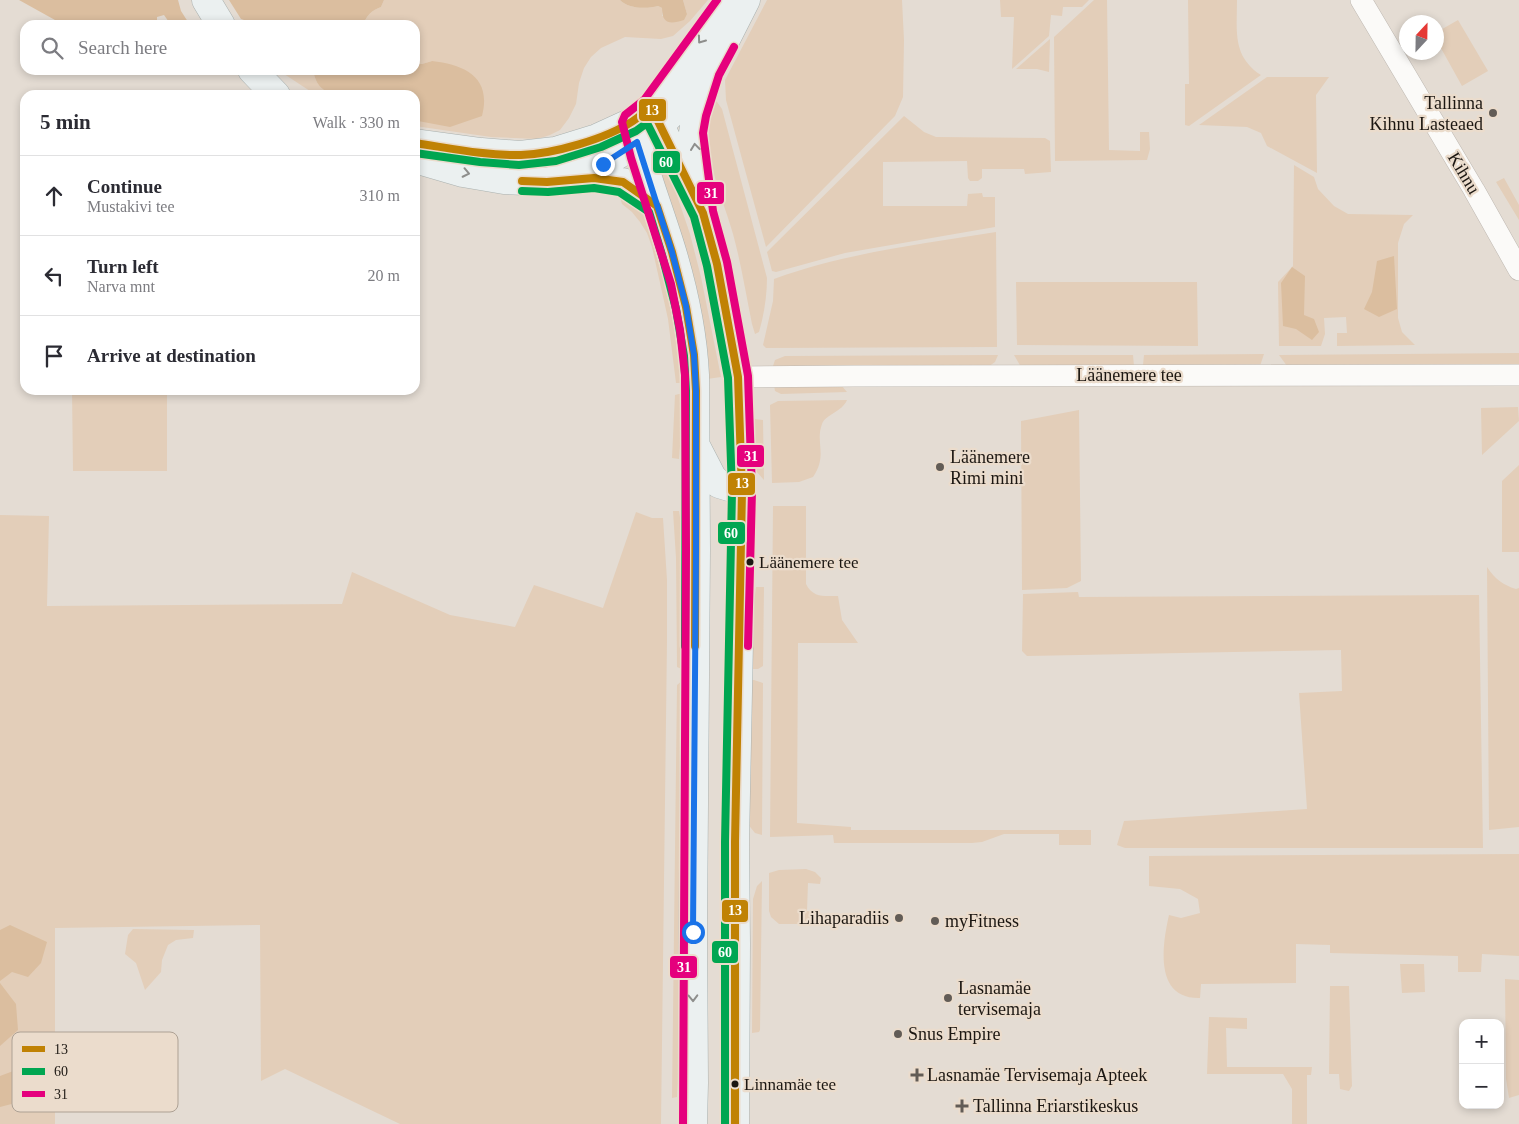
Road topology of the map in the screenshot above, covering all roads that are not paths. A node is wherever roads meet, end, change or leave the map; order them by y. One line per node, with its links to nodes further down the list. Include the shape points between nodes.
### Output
1 (206, 0): 5 (main road)
2 (729, 0): 9 (main road, one-way to 9)
3 (746, 0): 6 (main road)
4 (1361, 0): 15 (street, Kihnu)
5 (218, 20)
6 (710, 71): 9 (main road, via 690,96); 14 (main road, one-way to 6, via 693,134)
7 (257, 75): 8 (main road)
8 (271, 90)
9 (645, 124): 10 (main road, via 555,151 520,155); 12 (main road, via 603,164); 13 (main road); 14 (main road)
10 (420, 144)
11 (420, 160): 12 (main road, one-way to 12, via 504,180)
12 (547, 182): 13 (main road, via 594,178 622,182)
13 (657, 206): 18 (main road, via 686,306 694,355)
14 (703, 213): 17 (main road, via 717,264)
15 (1519, 270)
16 (1519, 376): 17 (street, Läänemere tee)
17 (738, 377): 19 (main road)
18 (695, 445): 19 (main road, via 719,484); 20 (main road, one-way to 20)
19 (742, 491): 21 (main road, via 735,842)
20 (693, 1124)
21 (735, 1124)

